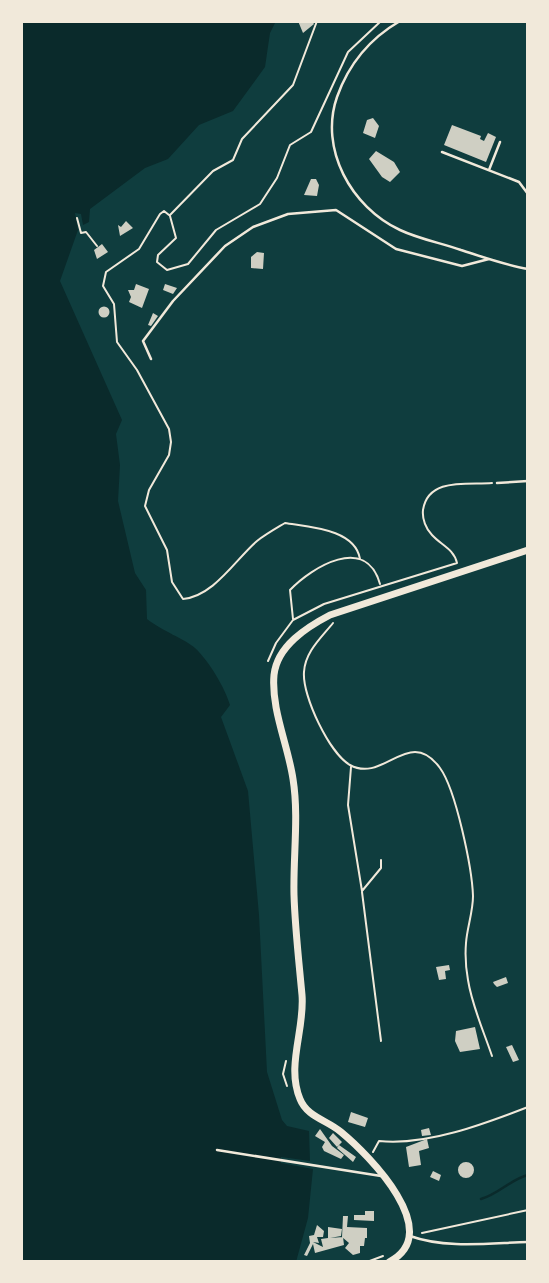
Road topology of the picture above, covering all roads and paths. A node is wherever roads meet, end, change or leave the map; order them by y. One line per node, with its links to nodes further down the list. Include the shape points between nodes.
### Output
1 (317, 21): 8 (path, via 293,85 242,139 233,160 213,171)
2 (381, 21): 8 (path, via 348,52 311,132 290,145 260,204 216,230 188,264 167,270 157,262 158,255 176,238)
3 (400, 21): 11 (lane, via 370,42 341,86 331,126 339,166 363,202 399,230)
4 (500, 142): 6 (lane)
5 (442, 152): 6 (lane)
6 (489, 170): 7 (lane, via 519,182)
7 (528, 194)
8 (169, 215): 17 (path, via 160,214 139,249 106,272 103,286 114,304 117,342 169,429 169,455 149,489 145,506 167,550 176,594 183,599 197,595 255,543 285,523 343,538 356,548)
9 (77, 218): 10 (path, via 81,233 86,232)
10 (97, 246)
11 (489, 259): 12 (lane); 13 (lane, via 462,266 396,249 336,210 275,218 225,246 173,301 143,341)
12 (528, 268)
13 (151, 359)
14 (528, 481): 15 (lane)
15 (497, 482): 17 (path, via 442,486 425,501 424,523 430,535 455,555 457,563 324,604 293,620 290,590 306,573 336,558)
16 (528, 550): 19 (street)
17 (360, 559): 18 (path)
18 (380, 584)
19 (345, 609): 20 (path, via 311,649 304,673 311,709 339,755); 27 (street, via 309,625 293,640 274,673 275,696 293,780 294,897 304,1017 296,1054 297,1089 308,1111 339,1130)
20 (351, 766): 22 (path, via 348,805); 24 (path, via 371,768 416,751 428,754 442,769 458,812 473,896 465,945 468,983)
21 (381, 860): 22 (path, via 381,868)
22 (362, 891): 23 (path)
23 (381, 1041)
24 (492, 1056)
25 (528, 1108): 27 (path, via 475,1127 402,1144 379,1141)
26 (217, 1150): 28 (lane)
27 (370, 1161): 28 (street)
28 (384, 1178): 30 (street, via 407,1211)
29 (528, 1210): 30 (path)
30 (410, 1236): 31 (lane, via 470,1244); 32 (street, via 406,1247)
31 (528, 1242)
32 (389, 1258): 33 (path)
33 (367, 1262)

